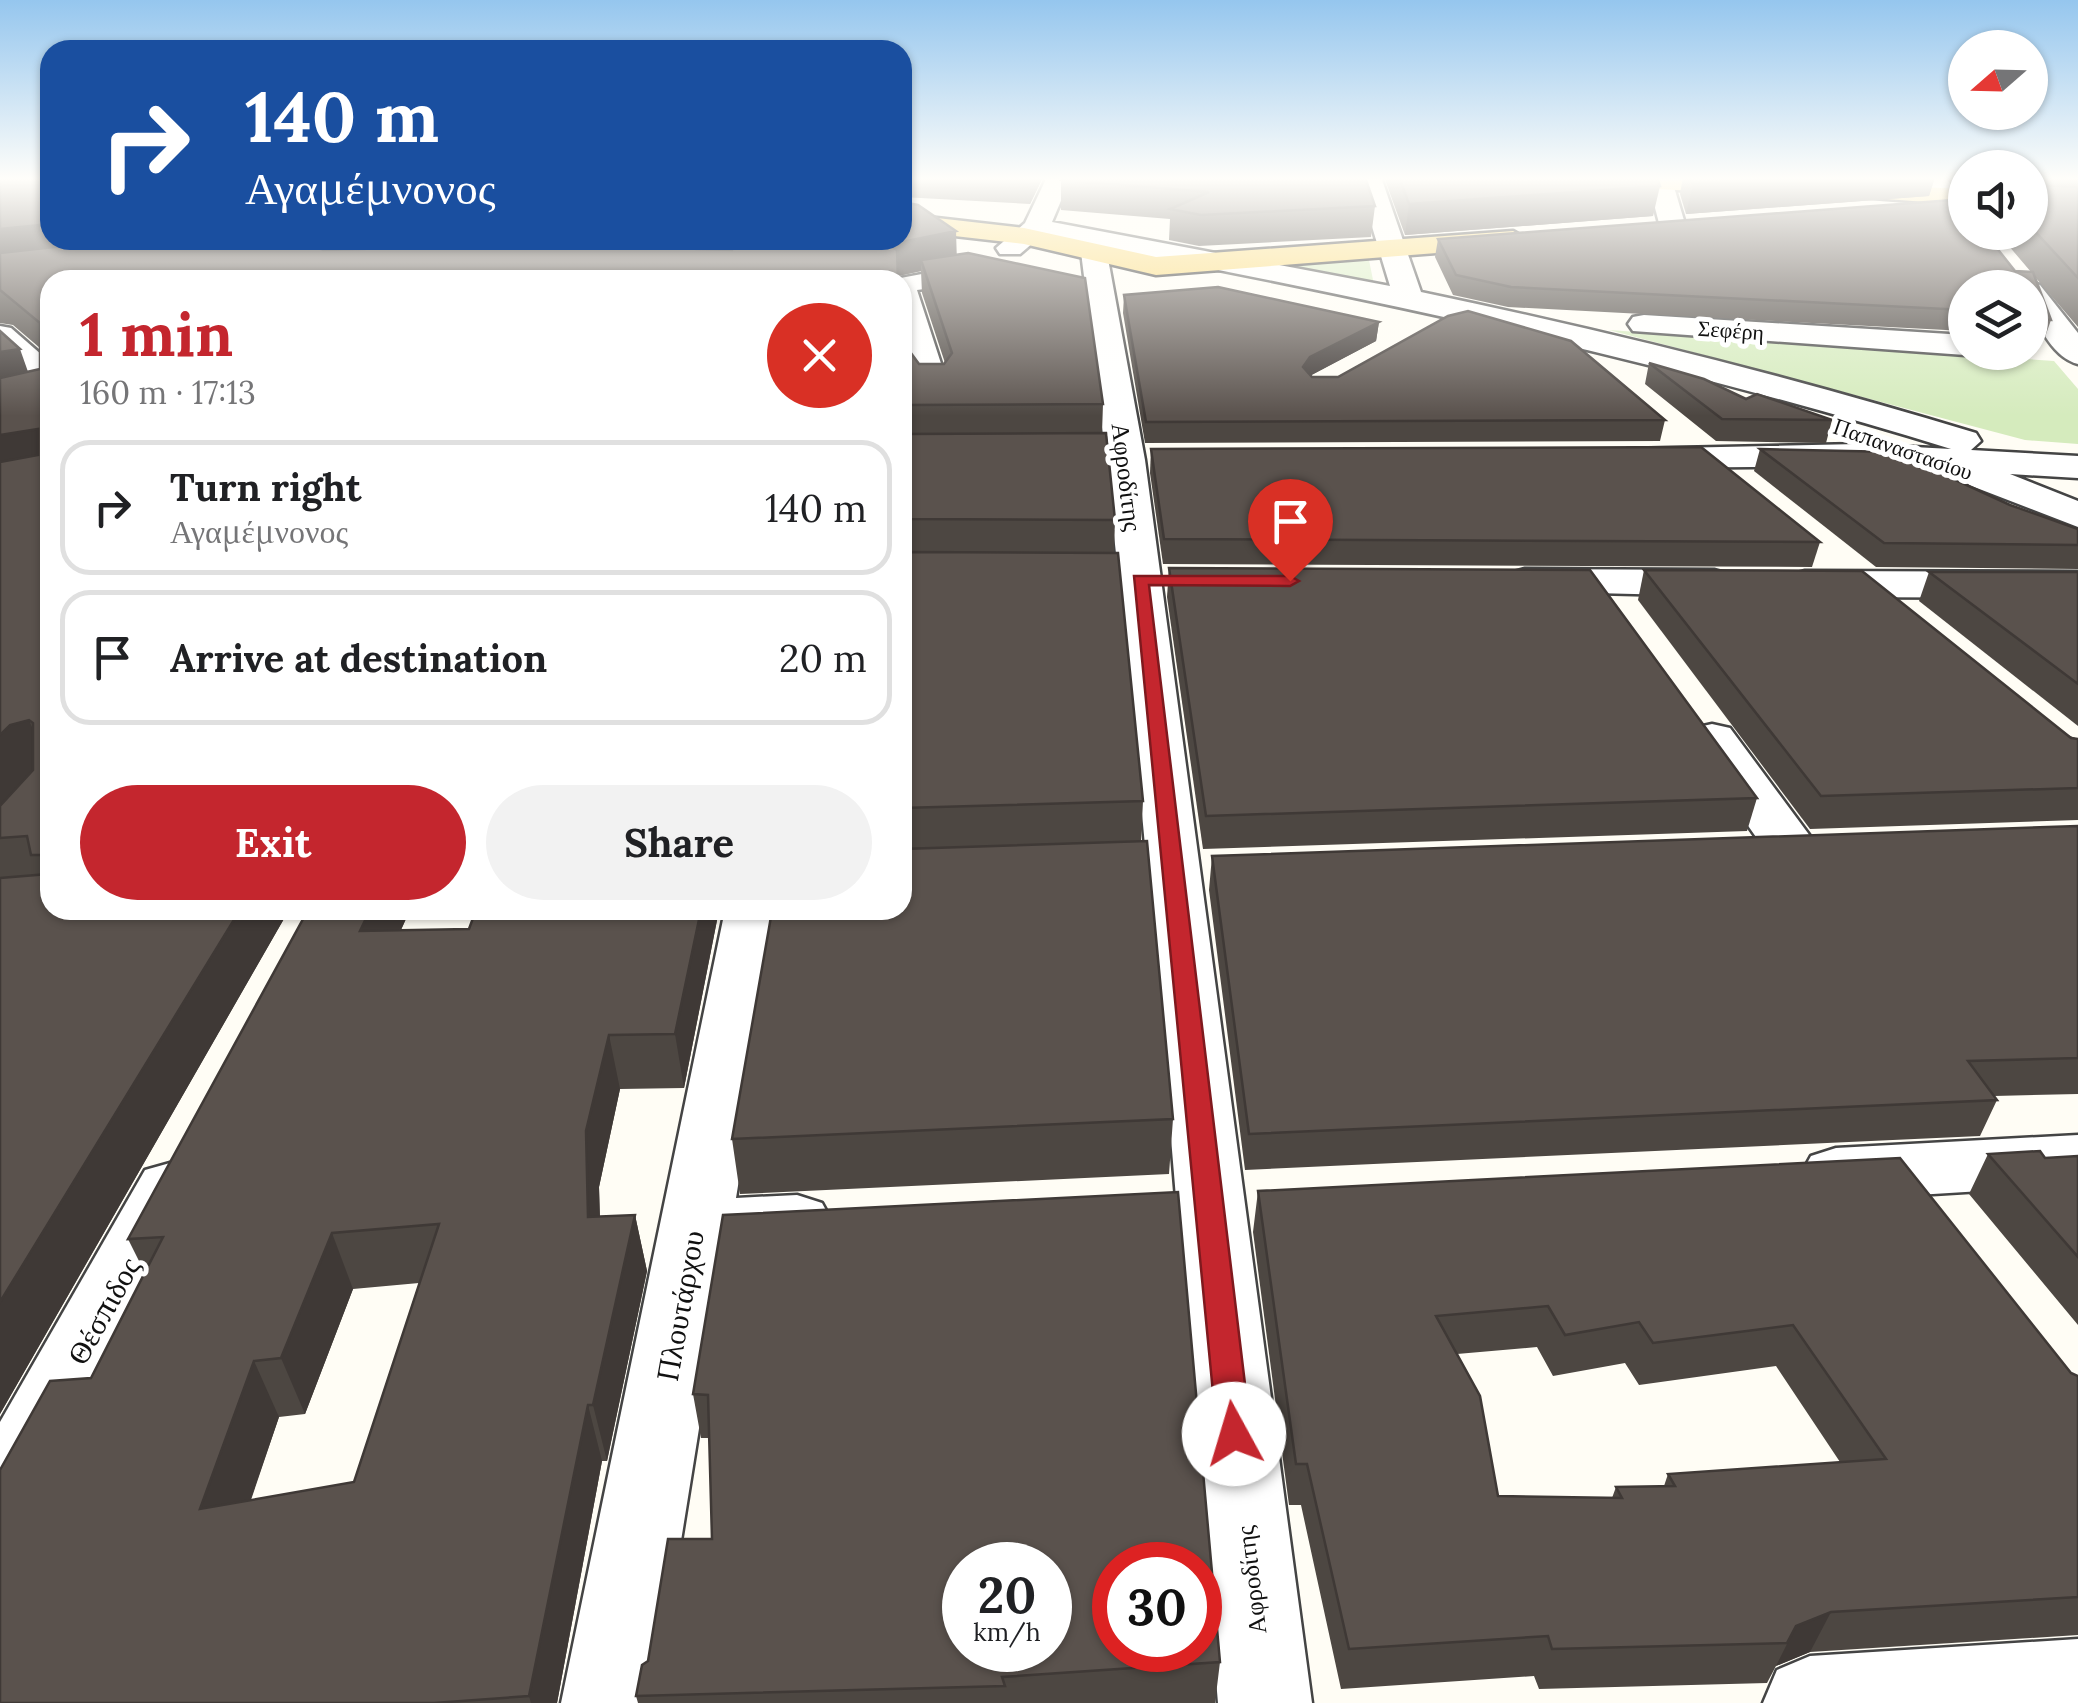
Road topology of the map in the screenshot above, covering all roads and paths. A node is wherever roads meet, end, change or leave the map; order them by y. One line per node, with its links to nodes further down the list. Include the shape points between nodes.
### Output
1 (996, 256): 8 (street)
2 (1062, 256): 11 (main road, Παπαναστασίου)
3 (1190, 256): 6 (street, Παπαναστασίου)
4 (1279, 256): 6 (main road)
5 (1395, 256): 19 (street)
6 (1219, 261): 7 (main road); 19 (street, Παπαναστασίου)
7 (1156, 266): 11 (main road, Παπαναστασίου); 12 (street, Παπαναστασίου)
8 (974, 273): 9 (street); 10 (street)
9 (912, 284)
10 (1030, 286)
11 (1101, 287): 45 (street, Αφροδίτης, via 1139,580)
12 (1259, 290): 13 (street); 19 (street, Παπαναστασίου)
13 (1220, 293)
14 (2048, 298): 15 (street)
15 (2078, 311)
16 (2048, 314): 23 (street)
17 (912, 318): 24 (street)
18 (1496, 319): 19 (street, Παπαναστασίου); 21 (street, Σεφέρη); 30 (street, Παπαναστασίου, via 1758,378)
19 (1418, 321): 29 (street, Παπαναστασίου, via 1601,371 1748,399)
20 (0, 336): 25 (street)
21 (1948, 344)
22 (2048, 350): 23 (street)
23 (2078, 353)
24 (934, 390)
25 (40, 391)
26 (1662, 420): 27 (street)
27 (1707, 456): 28 (street); 29 (street); 33 (street)
28 (1610, 457)
29 (1933, 457): 30 (street); 34 (street, Παπαναστασίου)
30 (2036, 464): 31 (street); 32 (street, Παπαναστασίου)
31 (2078, 468)
32 (2078, 480)
33 (1752, 492)
34 (2078, 515)
35 (1811, 540): 37 (street)
36 (1483, 582): 37 (street, via 1612,602 1759,584)
37 (1865, 584): 38 (street); 39 (street)
38 (2078, 586)
39 (1916, 626)
40 (1682, 698): 42 (street)
41 (1850, 849): 42 (street)
42 (1794, 852): 43 (street)
43 (1734, 854)
44 (1235, 872): 45 (street)
45 (1146, 874): 57 (street, Αφροδίτης, via 1208,1202)
46 (752, 920): 52 (street, Πλουτάρχου)
47 (199, 1137): 54 (street, Θέσπιδος)
48 (2078, 1160): 49 (street)
49 (1904, 1171): 50 (street); 53 (street)
50 (1764, 1177)
51 (853, 1220): 52 (street)
52 (695, 1228): 56 (street, Πλουτάρχου)
53 (1954, 1233)
54 (0, 1500)
55 (2078, 1686): 58 (street)
56 (608, 1703)
57 (1265, 1703)
58 (1810, 1703)

